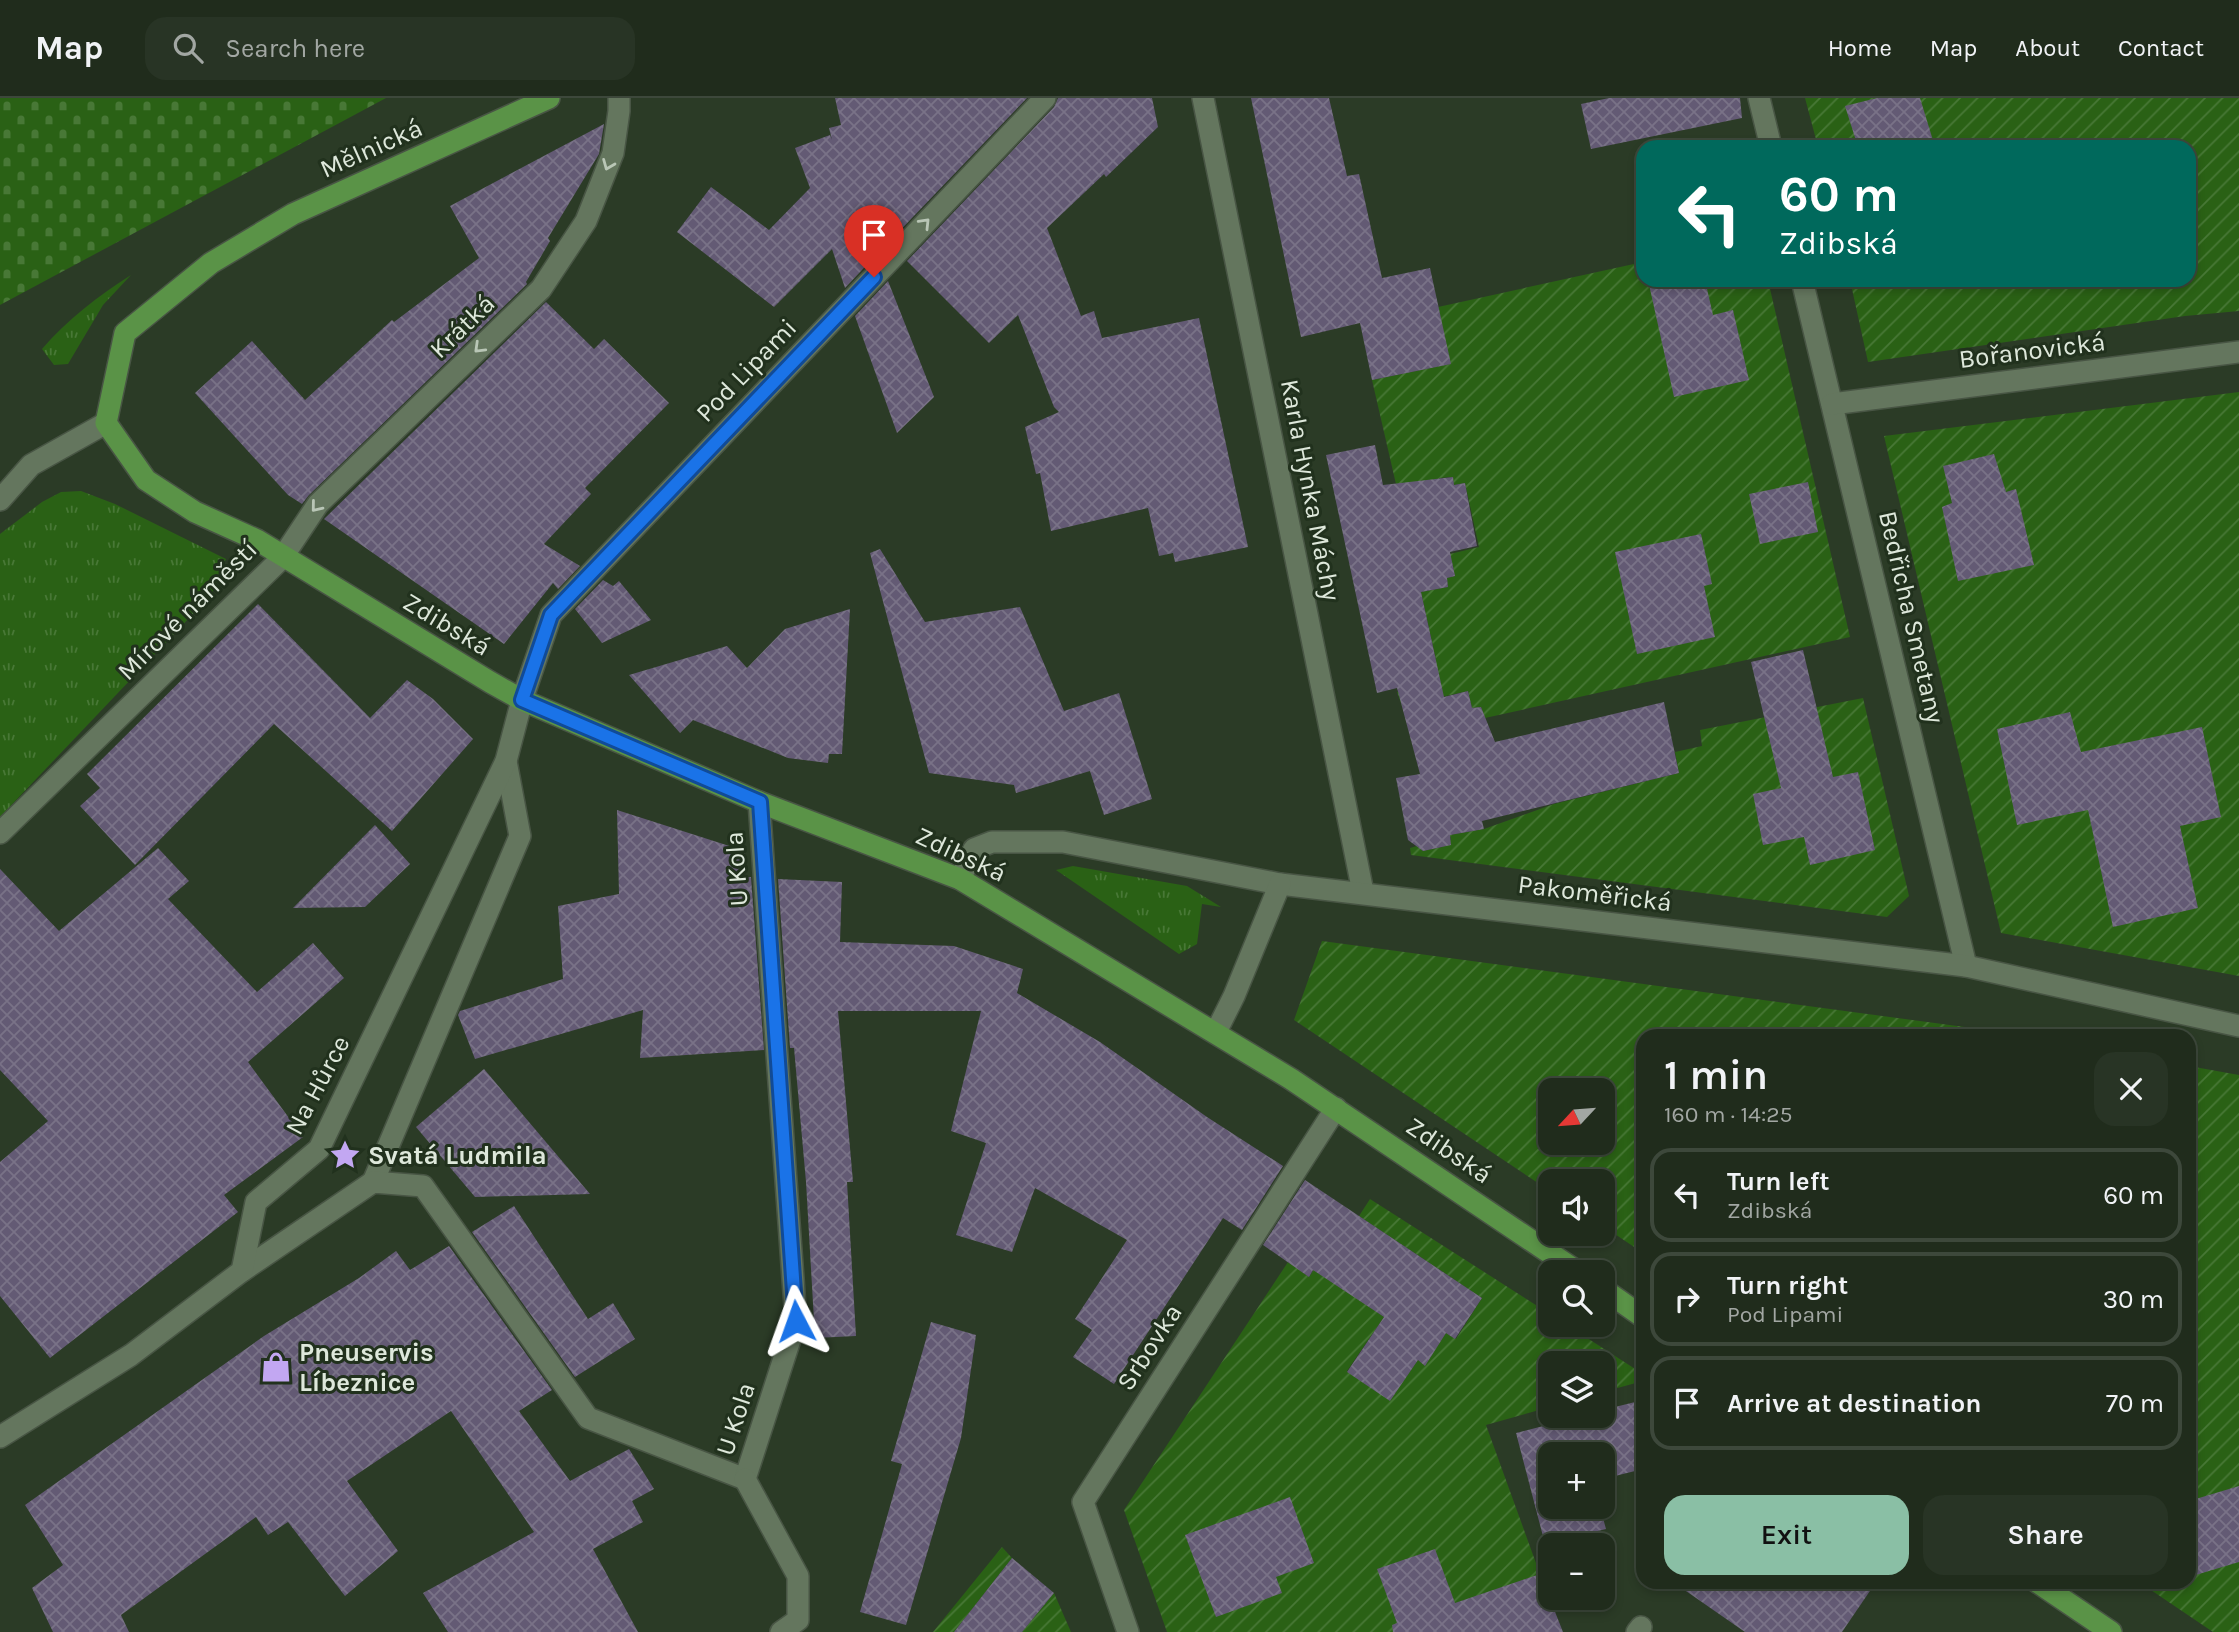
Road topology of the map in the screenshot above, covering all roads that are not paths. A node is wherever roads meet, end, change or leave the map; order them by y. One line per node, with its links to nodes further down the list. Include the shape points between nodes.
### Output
1 (549, 98): 10 (main road, Mělnická, via 293,214 211,263 125,333)
2 (619, 98): 12 (street, Krátká, one-way to 12, via 613,153 586,221 541,289 318,504)
3 (1045, 98): 13 (street, Pod Lipami, one-way to 3, via 551,615)
4 (1203, 98): 19 (street, Karla Hynka Máchy)
5 (1759, 98): 6 (street)
6 (1769, 140)
7 (1804, 287): 9 (street, Bedřicha Smetany)
8 (2239, 352): 9 (street, Bořanovická)
9 (1832, 404): 20 (street, Bedřicha Smetany)
10 (106, 423): 11 (street, via 31,465); 12 (main road, Mírové náměstí, via 146,480)
11 (0, 500)
12 (282, 558): 13 (main road, Zdibská); 16 (street, Mírové náměstí)
13 (522, 700): 14 (street, Na Hůrce); 15 (main road, Zdibská)
14 (506, 761): 24 (street, Na Hůrce, via 520,836); 26 (street, Na Hůrce, via 319,1149 256,1202)
15 (760, 802): 17 (main road, Zdibská); 30 (street, U Kola, via 796,1321)
16 (0, 833)
17 (960, 879): 18 (street, Pakoměřická, via 974,849 992,842 1063,842); 22 (main road, Zdibská)
18 (1280, 884): 19 (street, Pakoměřická); 22 (street)
19 (1363, 892): 20 (street, Pakoměřická)
20 (1966, 966): 21 (street, Pakoměřická)
21 (2239, 1026)
22 (1216, 1032): 23 (main road, Zdibská)
23 (1336, 1108): 25 (main road, Zdibská); 33 (street, Srbovka, via 1083,1502)
24 (373, 1182): 26 (street); 30 (street, U Kola, via 423,1186 588,1418)
25 (1560, 1260)
26 (242, 1270): 29 (street, via 131,1355)
27 (1615, 1297): 28 (main road)
28 (1636, 1312)
29 (0, 1437)
30 (745, 1479): 32 (street, via 798,1576 798,1620)
31 (2046, 1589): 34 (main road)
32 (781, 1632)
33 (1128, 1632)
34 (2111, 1632)

